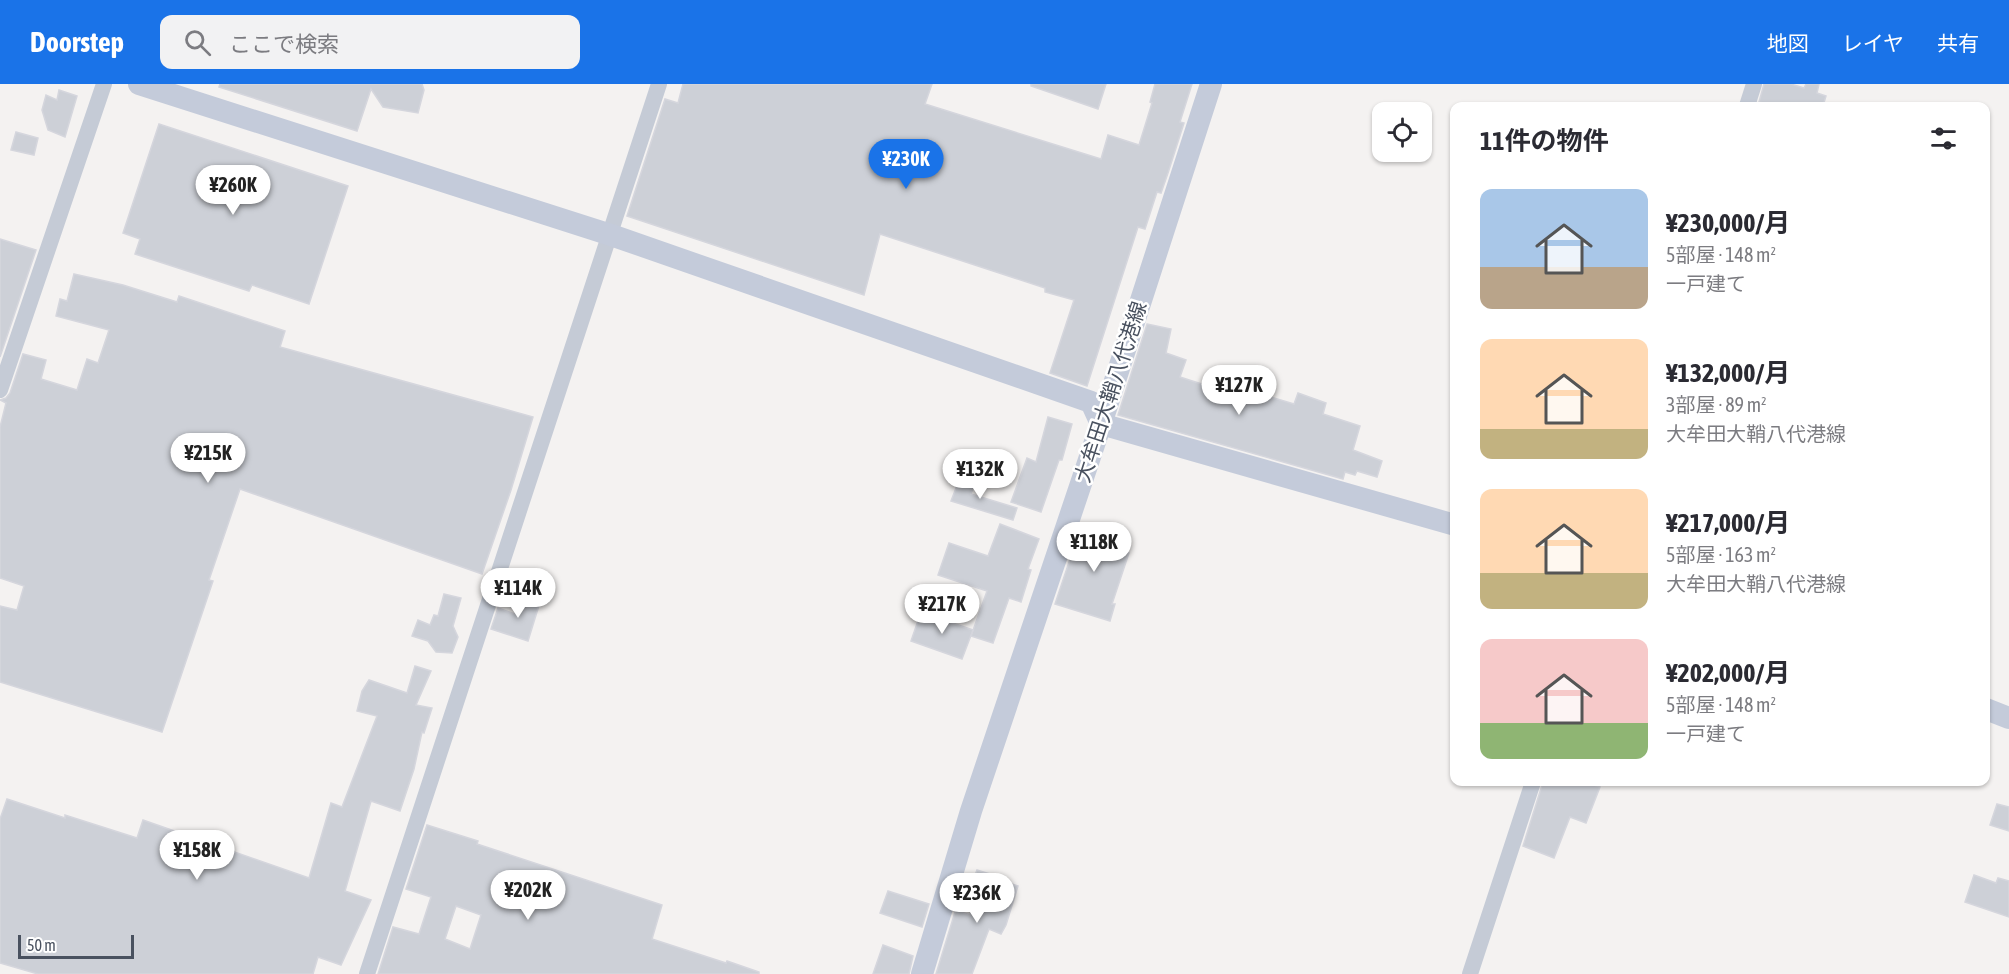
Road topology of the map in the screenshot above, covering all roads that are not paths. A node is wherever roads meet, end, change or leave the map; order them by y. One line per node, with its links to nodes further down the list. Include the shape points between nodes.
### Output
1 (104, 84): 8 (street)
2 (139, 84): 7 (main road)
3 (659, 84): 7 (street)
4 (1211, 84): 9 (main road, 大牟田大鞘八代港線)
5 (1754, 84): 6 (street)
6 (1748, 102)
7 (611, 235): 9 (main road, via 1091,402); 14 (street)
8 (0, 390)
9 (1101, 424): 10 (main road); 15 (main road, 大牟田大鞘八代港線, via 971,811)
10 (1450, 524)
11 (1990, 711): 12 (main road)
12 (2009, 718)
13 (1532, 786): 16 (street)
14 (367, 974)
15 (922, 974)
16 (1470, 974)

